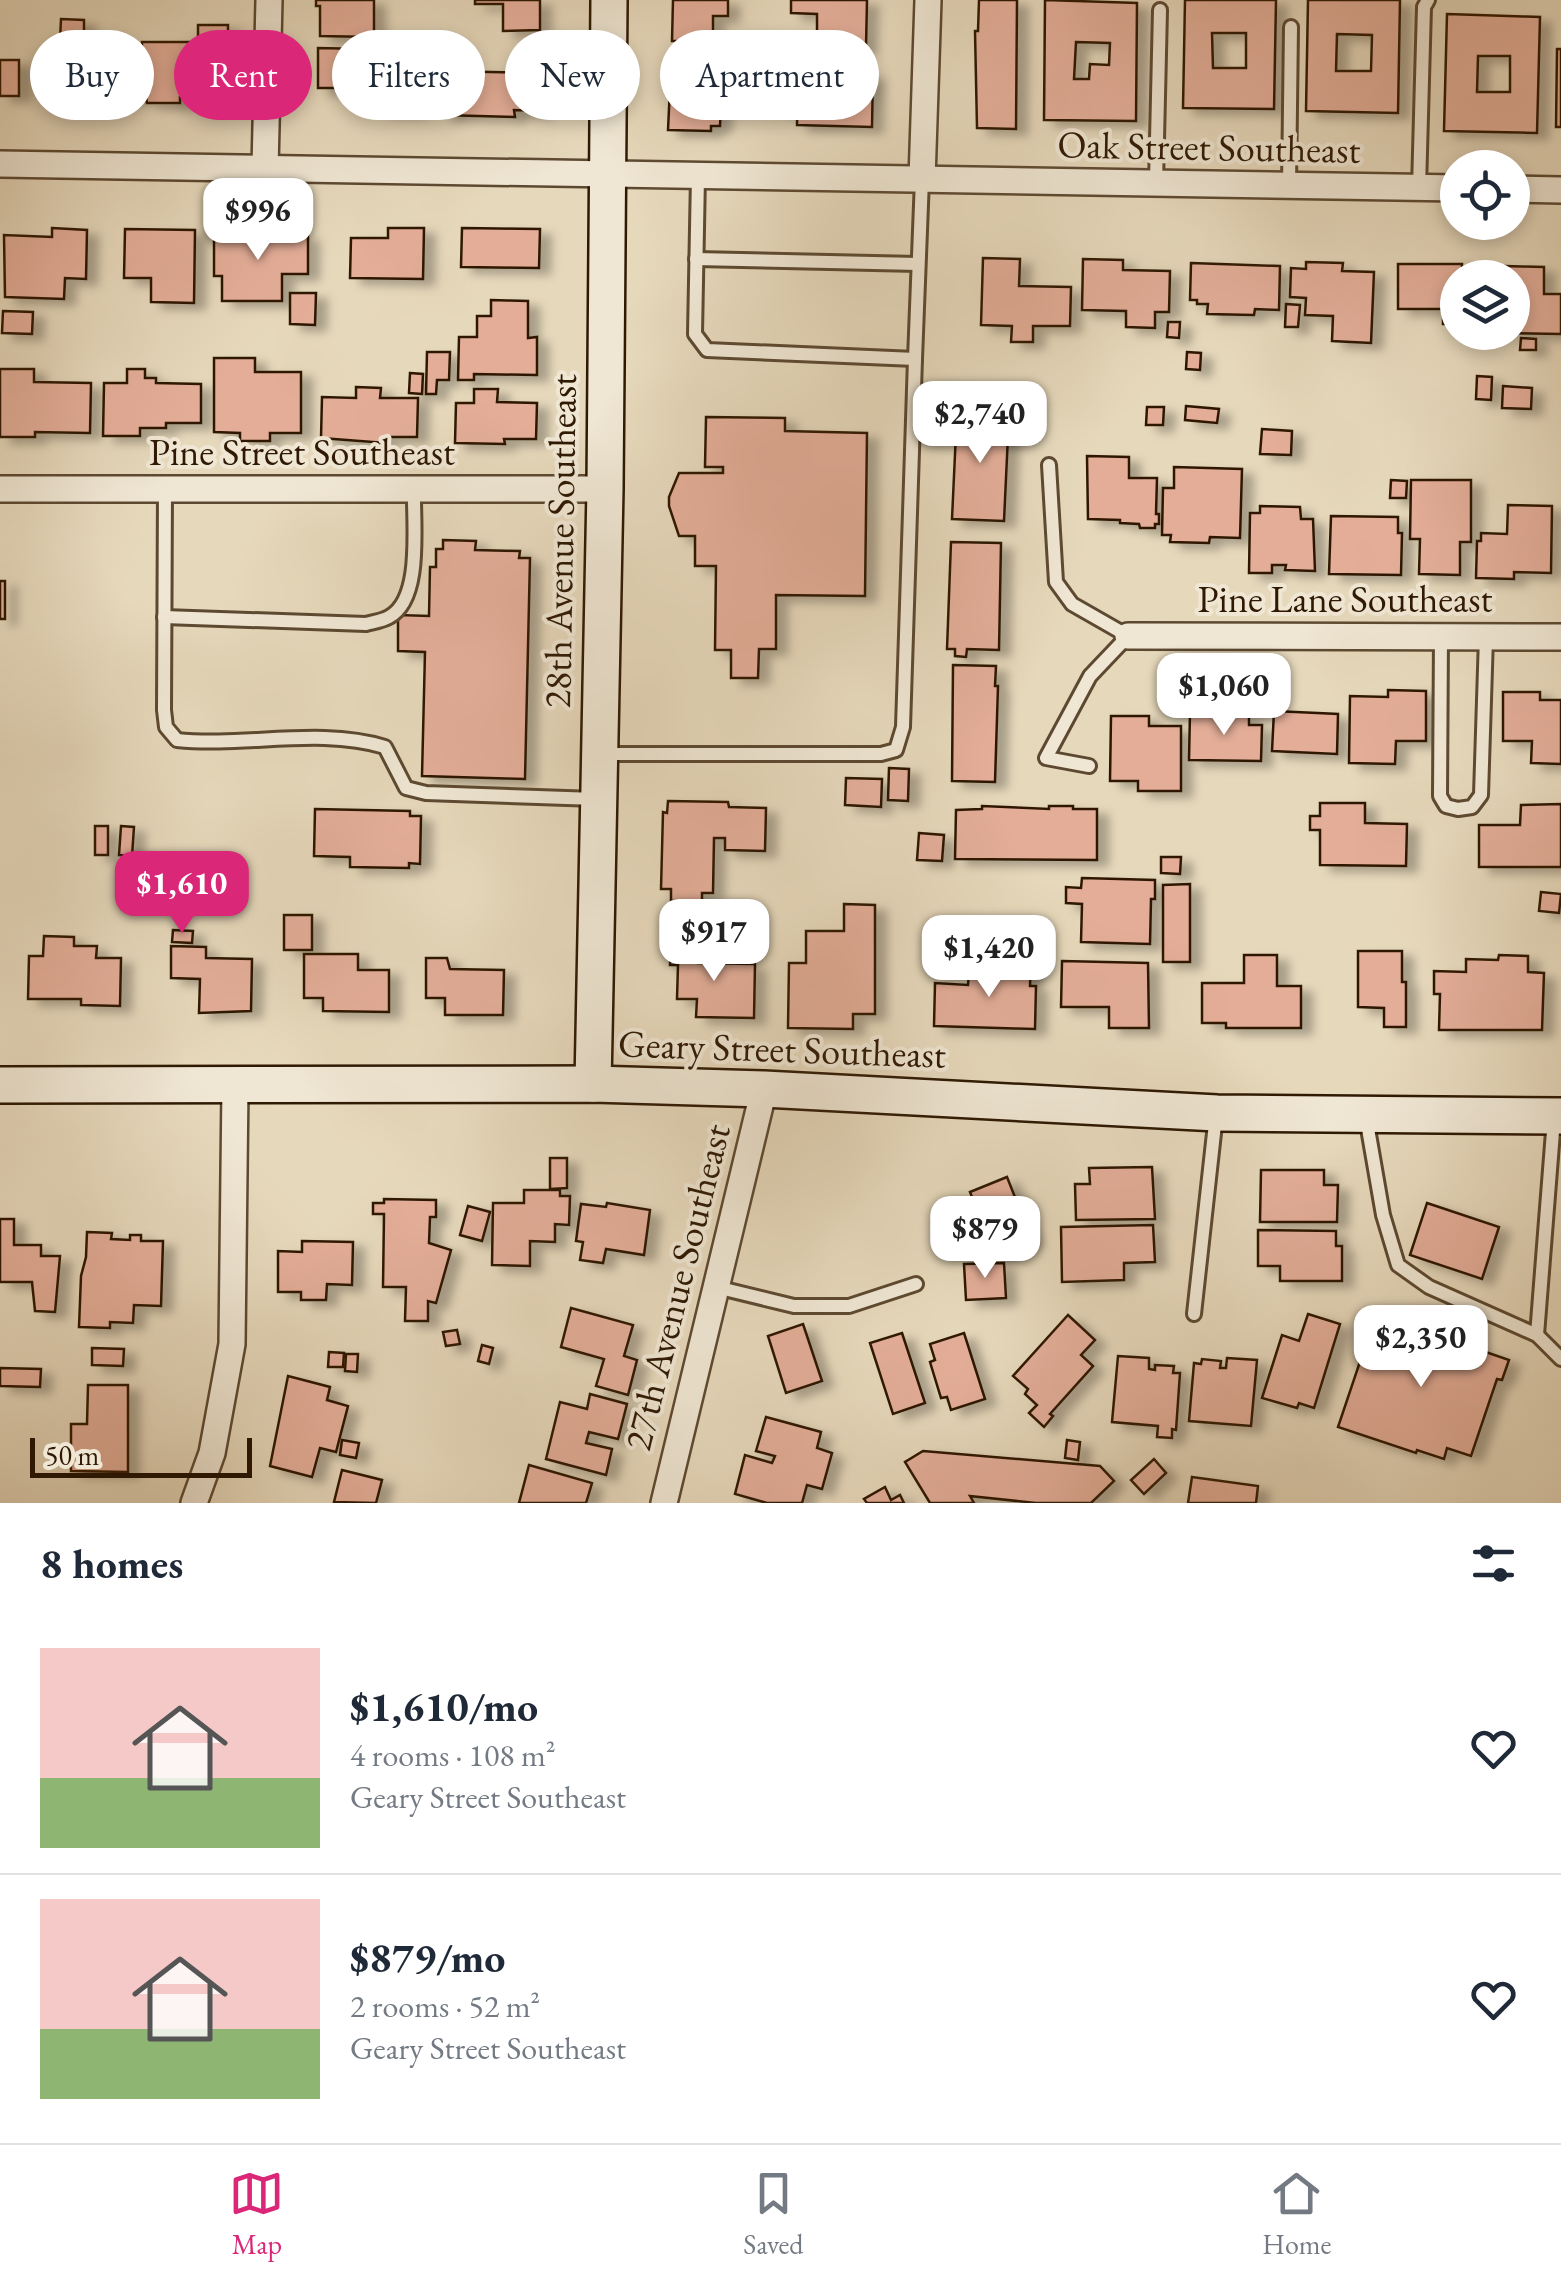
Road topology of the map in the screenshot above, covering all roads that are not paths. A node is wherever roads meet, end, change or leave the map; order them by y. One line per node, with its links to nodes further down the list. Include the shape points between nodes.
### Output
1 (269, 0): 8 (street)
2 (610, 0): 9 (main road, 28th Avenue Southeast)
3 (928, 0): 11 (street)
4 (1428, 0): 14 (lane)
5 (1160, 10): 12 (lane)
6 (1290, 27): 13 (lane)
7 (0, 164): 8 (street, Oak Street Southeast)
8 (265, 168): 9 (street, Oak Street Southeast)
9 (607, 174): 10 (street, Oak Street Southeast); 25 (main road, 28th Avenue Southeast)
10 (698, 176): 11 (street, Oak Street Southeast); 18 (lane)
11 (922, 179): 12 (street, Oak Street Southeast); 19 (lane)
12 (1156, 183): 13 (street, Oak Street Southeast)
13 (1289, 186): 14 (street, Oak Street Southeast)
14 (1419, 188): 15 (street, Oak Street Southeast)
15 (1440, 188)
16 (1530, 189): 17 (street)
17 (1561, 190)
18 (696, 260): 19 (lane); 20 (lane, via 695,334 708,350)
19 (918, 264): 20 (lane)
20 (914, 359): 31 (lane, via 903,727 896,750)
21 (1049, 465): 27 (lane, via 1056,582 1072,604)
22 (0, 489): 23 (street, Pine Street Southeast)
23 (165, 489): 24 (street, Pine Street Southeast); 26 (lane)
24 (414, 489): 25 (street, Pine Street Southeast); 26 (lane, via 412,587 390,617 366,624)
25 (605, 489): 31 (main road, 28th Avenue Southeast)
26 (164, 616): 33 (lane, via 164,710 177,740 358,738 386,746 406,788)
27 (1128, 636): 28 (street, Pine Lane Southeast); 32 (lane, via 1090,676 1046,758)
28 (1441, 636): 29 (street, Pine Lane Southeast); 29 (lane, via 1440,796 1458,809 1472,807 1482,795)
29 (1486, 636): 30 (street, Pine Lane Southeast)
30 (1561, 637)
31 (600, 754): 33 (main road, 28th Avenue Southeast)
32 (1090, 766)
33 (598, 800): 35 (main road, 28th Avenue Southeast)
34 (0, 1084): 36 (main road, Geary Street Southeast)
35 (593, 1084): 36 (main road, Geary Street Southeast); 37 (main road, Geary Street Southeast)
36 (235, 1086): 47 (street, via 232,1344 212,1453)
37 (764, 1089): 38 (main road, Geary Street Southeast); 43 (street, 27th Avenue Southeast)
38 (1216, 1113): 39 (main road, Geary Street Southeast); 44 (lane)
39 (1366, 1114): 40 (main road, Geary Street Southeast); 45 (lane, via 1398,1265 1429,1287)
40 (1557, 1116): 41 (lane)
41 (1555, 1182): 45 (lane)
42 (916, 1284): 43 (lane, via 850,1306 794,1306)
43 (716, 1287): 48 (street, 27th Avenue Southeast)
44 (1194, 1314)
45 (1537, 1335): 46 (lane)
46 (1561, 1360)
47 (194, 1503)
48 (664, 1503)

